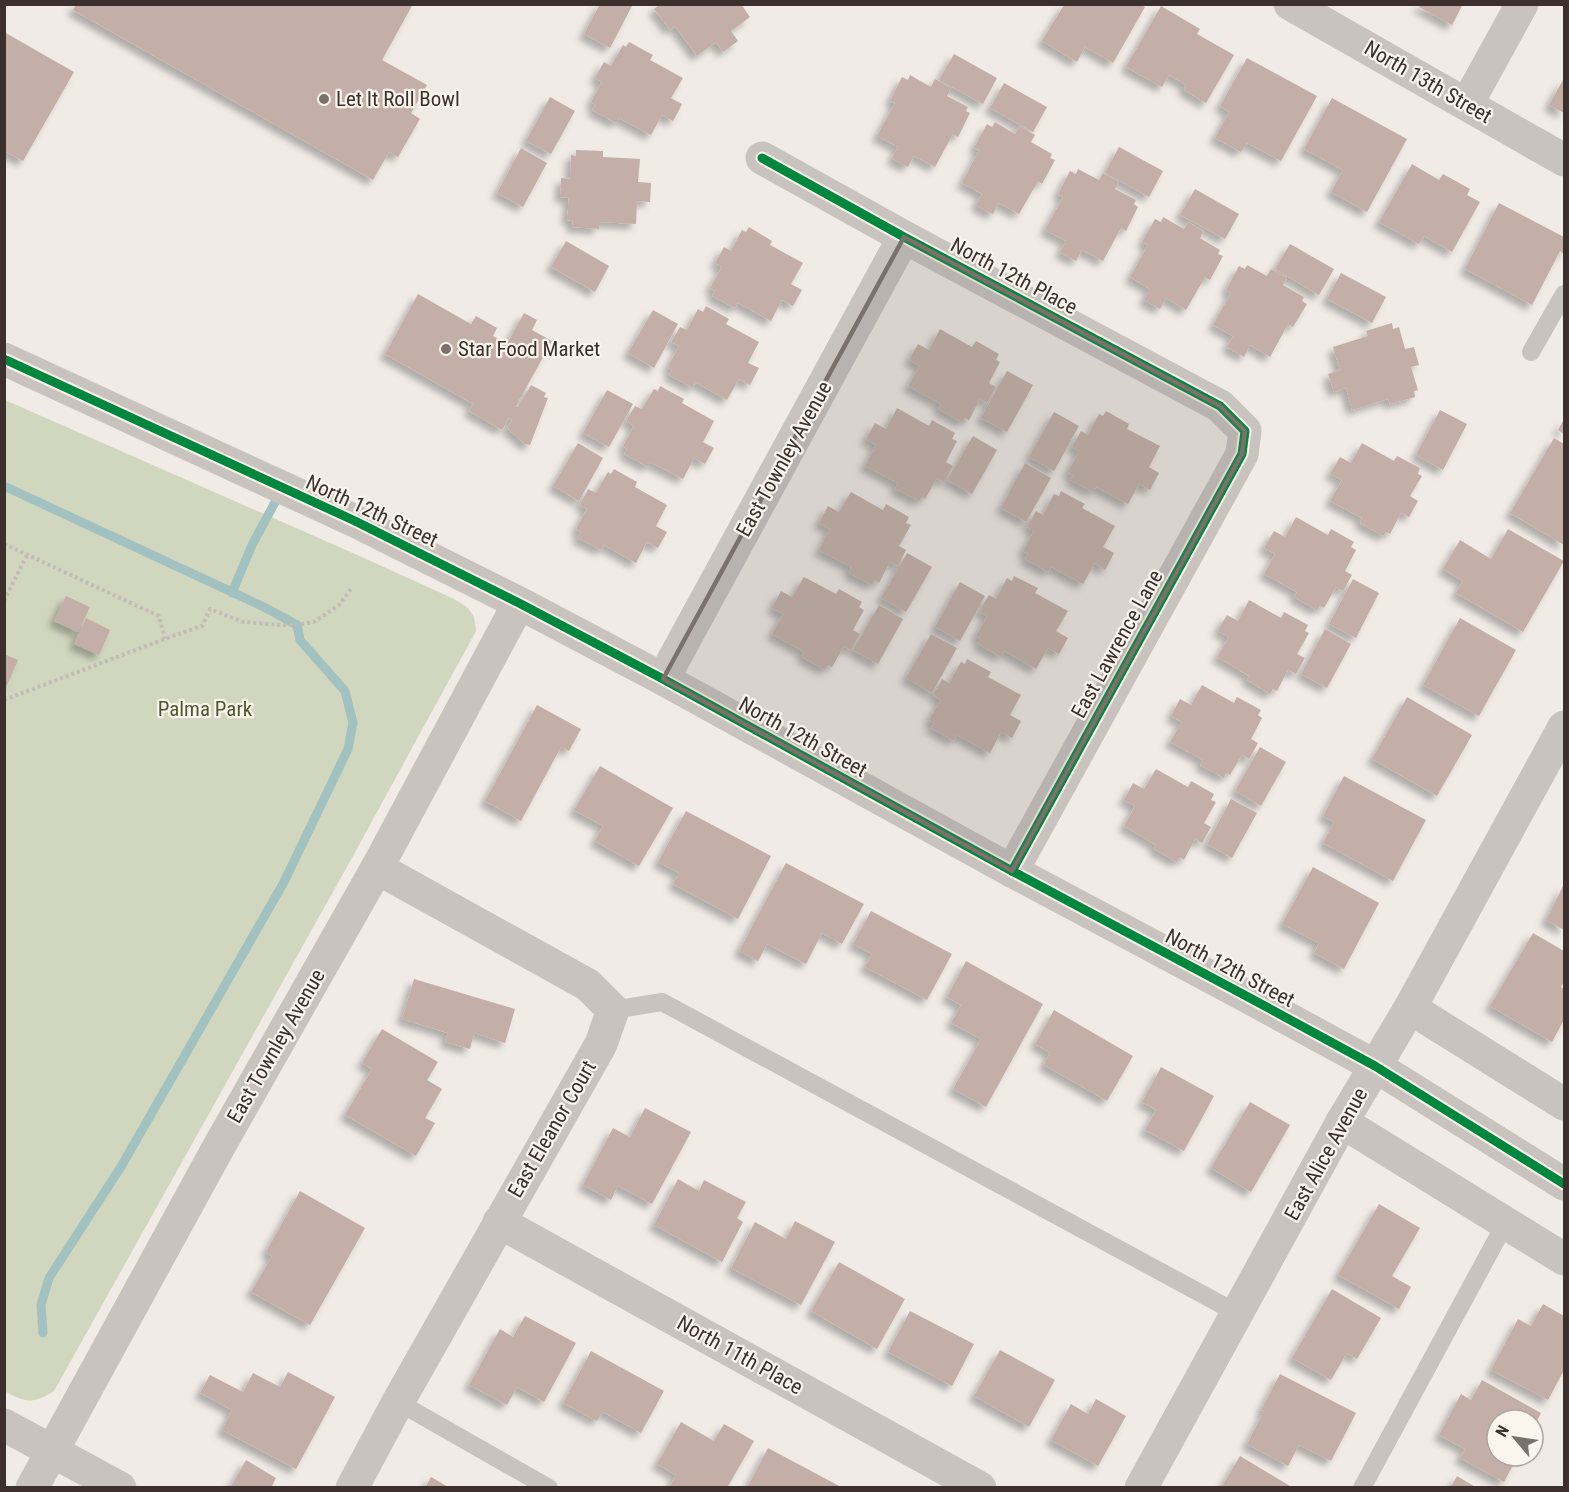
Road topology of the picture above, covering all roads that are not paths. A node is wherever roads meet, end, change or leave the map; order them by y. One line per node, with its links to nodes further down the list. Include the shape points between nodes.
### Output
1 (1290, 4): 3 (street, North 13th Street)
2 (1522, 4): 3 (street)
3 (1467, 104): 5 (street, North 13th Street)
4 (762, 158): 6 (street, North 12th Place)
5 (1564, 160)
6 (904, 237): 10 (street, North 12th Place, via 1220,406); 12 (street, East Townley Avenue)
7 (1564, 294): 8 (lane)
8 (1531, 352)
9 (4, 359): 11 (street, North 12th Street, via 355,521)
10 (1245, 430): 15 (street, East Lawrence Lane, via 1242,454)
11 (519, 603): 12 (street, North 12th Street); 14 (street, East Townley Avenue)
12 (663, 680): 15 (street, North 12th Street)
13 (1564, 727): 16 (street, East Alice Avenue)
14 (377, 868): 17 (street, via 588,985); 28 (street, East Townley Avenue)
15 (1012, 871): 18 (street, North 12th Street)
16 (1410, 1008): 18 (street, East Alice Avenue); 19 (street)
17 (613, 1010): 22 (street, East Eleanor Court, via 601,1044); 25 (lane, via 662,1002)
18 (1375, 1066): 20 (street, East Alice Avenue); 21 (street, North 12th Street)
19 (1564, 1104)
20 (1342, 1122): 23 (street); 25 (street, East Alice Avenue)
21 (1564, 1184)
22 (499, 1222): 26 (street, East Eleanor Court); 33 (street, North 11th Place)
23 (1506, 1222): 24 (street); 35 (lane)
24 (1564, 1259)
25 (1237, 1313): 34 (street, East Alice Avenue)
26 (398, 1402): 31 (street, East Eleanor Court); 32 (lane)
27 (4, 1425): 28 (street)
28 (52, 1451): 29 (street, East Townley Avenue); 30 (street)
29 (32, 1488)
30 (120, 1488)
31 (352, 1488)
32 (549, 1488)
33 (980, 1488)
34 (1141, 1488)
35 (1362, 1488)

